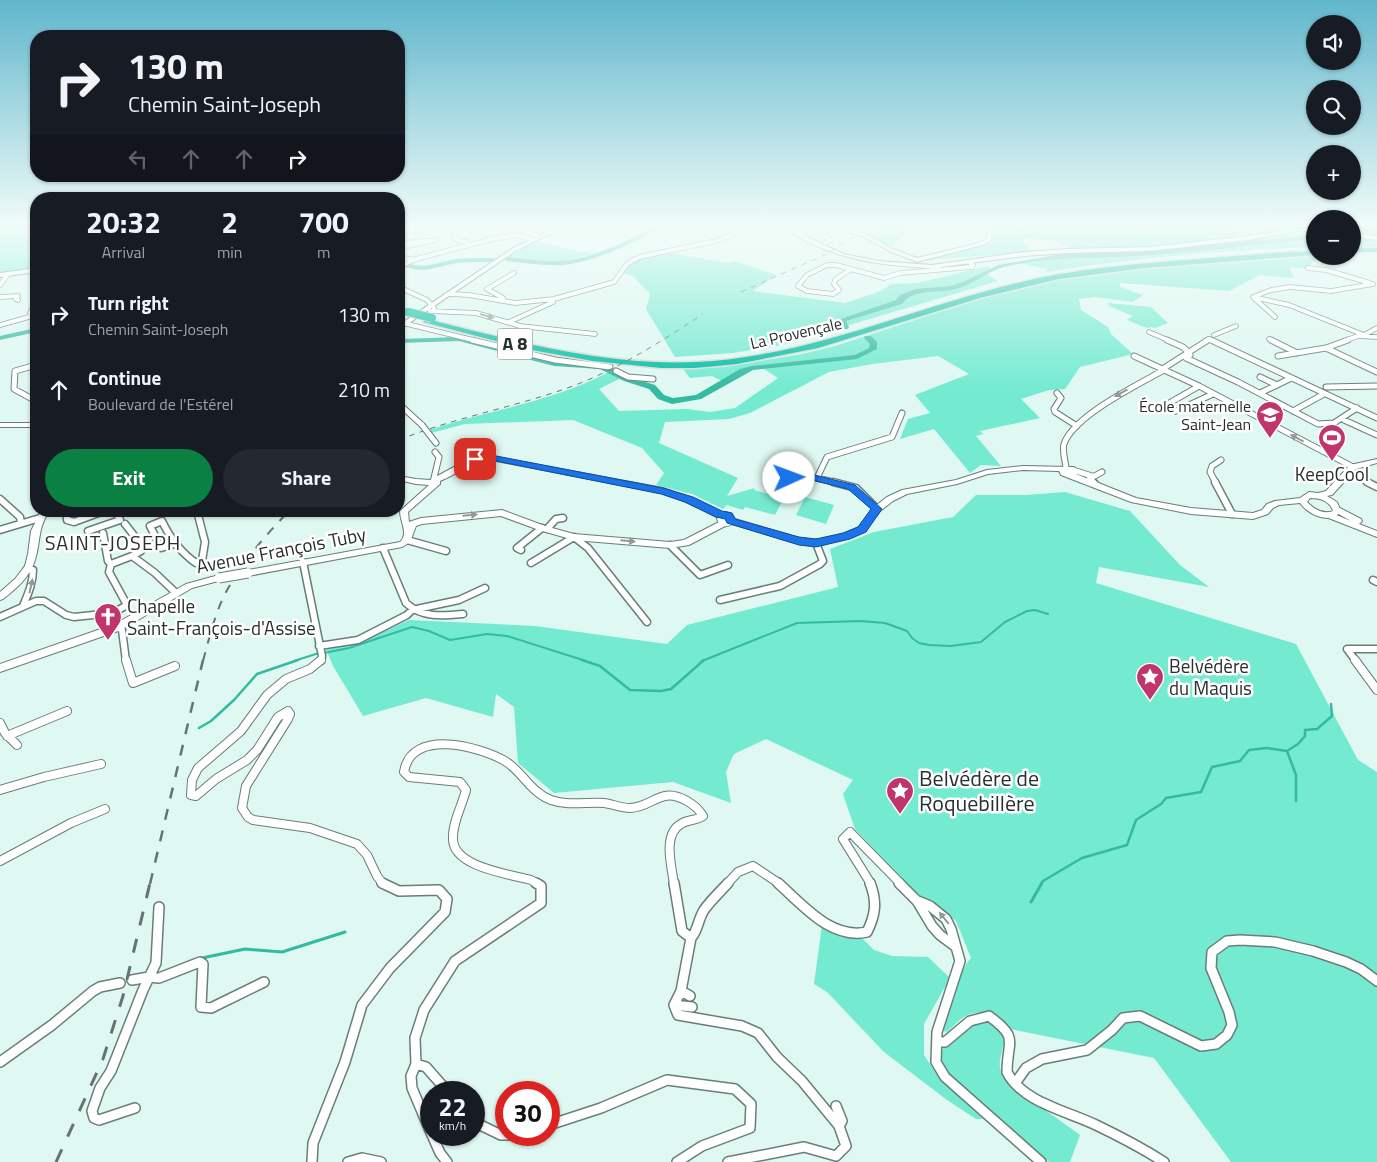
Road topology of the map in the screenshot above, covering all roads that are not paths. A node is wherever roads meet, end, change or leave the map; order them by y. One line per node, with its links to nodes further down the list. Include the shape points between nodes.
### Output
1 (469, 281): 9 (street)
2 (500, 281): 17 (street, via 487,289 502,298)
3 (615, 281): 14 (street)
4 (800, 281): 5 (street, via 798,286 807,291 833,294 839,290)
5 (835, 281)
6 (1038, 281): 18 (highway, La Provençale / A 8, via 816,346 720,363 657,365 579,357 528,347)
7 (1363, 281): 8 (street)
8 (1375, 285): 15 (street, via 1331,292 1290,287)
9 (457, 290): 11 (street); 12 (street)
10 (405, 292): 18 (street)
11 (451, 294): 12 (street); 18 (street)
12 (470, 295): 17 (street)
13 (0, 296): 16 (street, via 18,296)
14 (565, 296): 17 (street, via 529,303); 24 (street)
15 (1253, 297): 20 (street); 30 (street, via 1289,305)
16 (18, 300)
17 (499, 301)
18 (431, 313): 21 (highway, La Provençale / A 8); 22 (street); 24 (street, one-way to 24, via 476,314)
19 (30, 317): 25 (street)
20 (1275, 317)
21 (405, 318)
22 (405, 318)
23 (405, 319): 40 (street, via 555,360)
24 (509, 322): 29 (street)
25 (0, 325)
26 (1236, 326): 32 (street)
27 (1377, 328): 30 (street)
28 (1149, 332): 35 (street)
29 (595, 334)
30 (1364, 335): 31 (street); 34 (street)
31 (1377, 337)
32 (1212, 338): 35 (street); 43 (street); 52 (street, via 1186,358)
33 (1269, 339): 36 (street)
34 (1326, 348): 36 (street); 44 (street)
35 (1188, 352): 41 (street)
36 (1297, 353): 38 (street)
37 (1134, 356): 41 (street)
38 (1278, 356)
39 (30, 367): 55 (street, via 15,371 14,389)
40 (610, 367)
41 (1164, 370): 48 (street); 66 (street, one-way to 66, via 1114,398)
42 (616, 371): 46 (street, via 628,377)
43 (1278, 372): 45 (street); 47 (street, via 1262,378)
44 (1377, 372)
45 (1291, 378): 47 (street); 54 (street)
46 (653, 379)
47 (1278, 385): 52 (street)
48 (1199, 386): 53 (street); 56 (street)
49 (1377, 386): 50 (street)
50 (1326, 387)
51 (1057, 393): 66 (street, via 1061,398 1055,412)
52 (1260, 393): 60 (street)
53 (1212, 394): 59 (street); 74 (street, one-way to 53)
54 (1324, 394): 57 (street); 60 (street)
55 (30, 398)
56 (1166, 405)
57 (1357, 408): 62 (street); 63 (street)
58 (405, 409): 67 (street, bridge)
59 (1176, 411)
60 (1293, 411): 63 (street, via 1318,424)
61 (902, 413): 77 (street, via 892,437 827,456)
62 (1377, 418)
63 (1344, 420): 68 (street)
64 (0, 426): 65 (street)
65 (30, 426)
66 (1077, 426): 75 (street, via 1064,446)
67 (429, 434): 69 (street)
68 (1377, 435)
69 (436, 443)
70 (435, 452): 80 (street, via 439,457)
71 (790, 460): 77 (street, via 772,466 769,473 782,478 798,474)
72 (1221, 460): 93 (street, via 1212,466 1210,472)
73 (1377, 461): 74 (street)
74 (1350, 469): 81 (street); 82 (street)
75 (1068, 471): 79 (street); 89 (street, via 1039,468 987,472 957,482 914,489 890,499)
76 (1102, 472): 79 (street)
77 (817, 478): 89 (street, via 856,488)
78 (405, 479): 80 (street)
79 (1092, 480): 93 (street, via 1102,489 1155,506)
80 (430, 484): 85 (street); 103 (street, via 475,459 491,458 663,491 689,500)
81 (1377, 487)
82 (1329, 493): 83 (street); 87 (street)
83 (1318, 496): 86 (street, via 1309,495); 87 (street)
84 (0, 499): 105 (street, via 20,517)
85 (417, 499): 90 (street); 104 (street, via 409,514)
86 (1303, 500): 88 (street); 91 (street, via 1278,503)
87 (1332, 502): 92 (street)
88 (1308, 508): 91 (street, via 1287,506); 94 (street)
89 (877, 509): 115 (street, via 862,529)
90 (405, 510)
91 (1268, 510): 93 (street, via 1253,516)
92 (1338, 510): 94 (street); 108 (street)
93 (1232, 514)
94 (1330, 515): 112 (street)
95 (561, 516): 107 (street)
96 (36, 517): 105 (street)
97 (41, 517): 126 (street, via 35,528)
98 (67, 517): 99 (street, via 74,522)
99 (88, 517)
100 (119, 517): 110 (street, via 120,520)
101 (198, 517): 116 (street, via 206,544 202,560 196,563)
102 (405, 517): 113 (street)
103 (726, 520): 115 (street); 117 (street, via 686,543)
104 (421, 521): 107 (street, one-way to 107, via 502,513); 113 (street, Avenue François Tuby, via 412,524)
105 (21, 522): 109 (street)
106 (125, 524): 121 (street, via 142,547)
107 (544, 529): 114 (street); 119 (street, via 518,548)
108 (1377, 529)
109 (0, 530)
110 (88, 531)
111 (103, 533): 124 (street)
112 (1377, 534)
113 (407, 536): 118 (street, Avenue François Tuby, via 402,544); 120 (street)
114 (574, 537): 117 (street, one-way to 117); 123 (street); 135 (street, via 588,548)
115 (816, 543): 130 (street, via 823,561 820,564 780,586)
116 (174, 544): 116 (street, via 162,521 150,526 161,548)
117 (670, 545): 125 (street, via 700,575)
118 (383, 548): 122 (street, Avenue François Tuby); 132 (street)
119 (521, 550)
120 (446, 551)
121 (132, 556): 124 (street); 128 (street, via 155,572)
122 (303, 562): 128 (street, Avenue François Tuby, bridge, via 197,583); 138 (street)
123 (532, 563)
124 (110, 564): 131 (street, via 109,572 127,605 113,613 74,617 44,601)
125 (728, 565)
126 (27, 569): 129 (street); 131 (street, one-way to 126, via 33,581 33,570)
127 (484, 588): 132 (street, via 459,600)
128 (176, 593): 136 (street, Avenue François Tuby)
129 (0, 598)
130 (720, 600)
131 (23, 606): 134 (street)
132 (412, 610): 133 (street, via 435,616); 138 (street, via 358,640)
133 (462, 614)
134 (0, 617)
135 (647, 622)
136 (118, 627): 139 (street, via 122,630 124,657 133,683); 140 (street, Avenue François Tuby)
137 (1377, 649): 141 (street, via 1347,649)
138 (320, 650): 173 (street, via 321,662 276,686 241,730 198,768 192,780 191,795 196,796 216,778 248,760 278,717 288,711 288,719 246,786 242,808 248,817 310,828 357,844 367,854 384,885 399,891 439,890 447,899 445,912 390,968 362,1006 345,1062 313,1143)
139 (175, 666)
140 (0, 668)
141 (1377, 690)
142 (67, 710): 144 (street)
143 (0, 723): 144 (street)
144 (7, 736): 145 (street)
145 (16, 745)
146 (101, 764): 147 (street)
147 (0, 790)
148 (105, 809): 149 (street, via 71,823)
149 (0, 861)
150 (917, 901): 152 (street, via 850,832 843,840 862,866 877,906 873,923 866,932 852,934 820,920 765,872 753,866 738,872 704,910); 153 (street, via 932,926); 153 (street, one-way to 150, via 946,919 930,906)
151 (159, 906): 154 (street, via 156,963)
152 (691, 938): 159 (street, via 686,993); 163 (street, via 682,931 680,922 671,848 672,833 678,825 703,816 699,809 671,793 630,808 604,803 575,805 546,798 506,762 447,743 422,748 409,756 404,765 404,772 409,777 460,782 466,790 452,836 458,858 531,880 541,886 542,895 534,910 455,961 424,1010 415,1038)
153 (956, 947): 161 (street, via 960,961 941,1018)
154 (149, 977): 155 (street); 157 (street, via 160,978 200,962 203,964 201,1006 211,1008); 168 (street, via 92,1112 99,1120)
155 (132, 980)
156 (1377, 981): 165 (street, via 1358,967 1332,956 1254,940 1225,941 1212,952 1210,968 1230,1012 1232,1025 1227,1035 1216,1044 1201,1046 1140,1016 1122,1018 1086,1050 1042,1059 1026,1068)
157 (264, 982)
158 (120, 983): 162 (street, via 92,991 52,1026)
159 (674, 1005): 160 (street); 170 (street, via 678,1015 742,1026 758,1033)
160 (692, 1007)
161 (937, 1042): 165 (street, via 945,1042 970,1020 988,1016 1003,1025 1012,1041 1007,1070 1009,1077); 178 (street, via 936,1062 945,1077)
162 (0, 1062)
163 (416, 1064): 164 (street, via 426,1066); 166 (street, via 411,1076 412,1088)
164 (439, 1081)
165 (1016, 1082): 179 (street, via 1039,1100 1087,1120)
166 (420, 1106)
167 (836, 1106): 170 (street, via 842,1122)
168 (135, 1108)
169 (560, 1121): 172 (street, via 666,1080 734,1089 751,1104 750,1128 702,1146)
170 (839, 1126): 177 (street, via 846,1146 836,1156 804,1147)
171 (437, 1146): 176 (street)
172 (680, 1161)
173 (312, 1162)
174 (348, 1162): 175 (street, via 362,1158)
175 (381, 1162)
176 (447, 1162)
177 (728, 1162)
178 (1041, 1162)
179 (1164, 1162)

